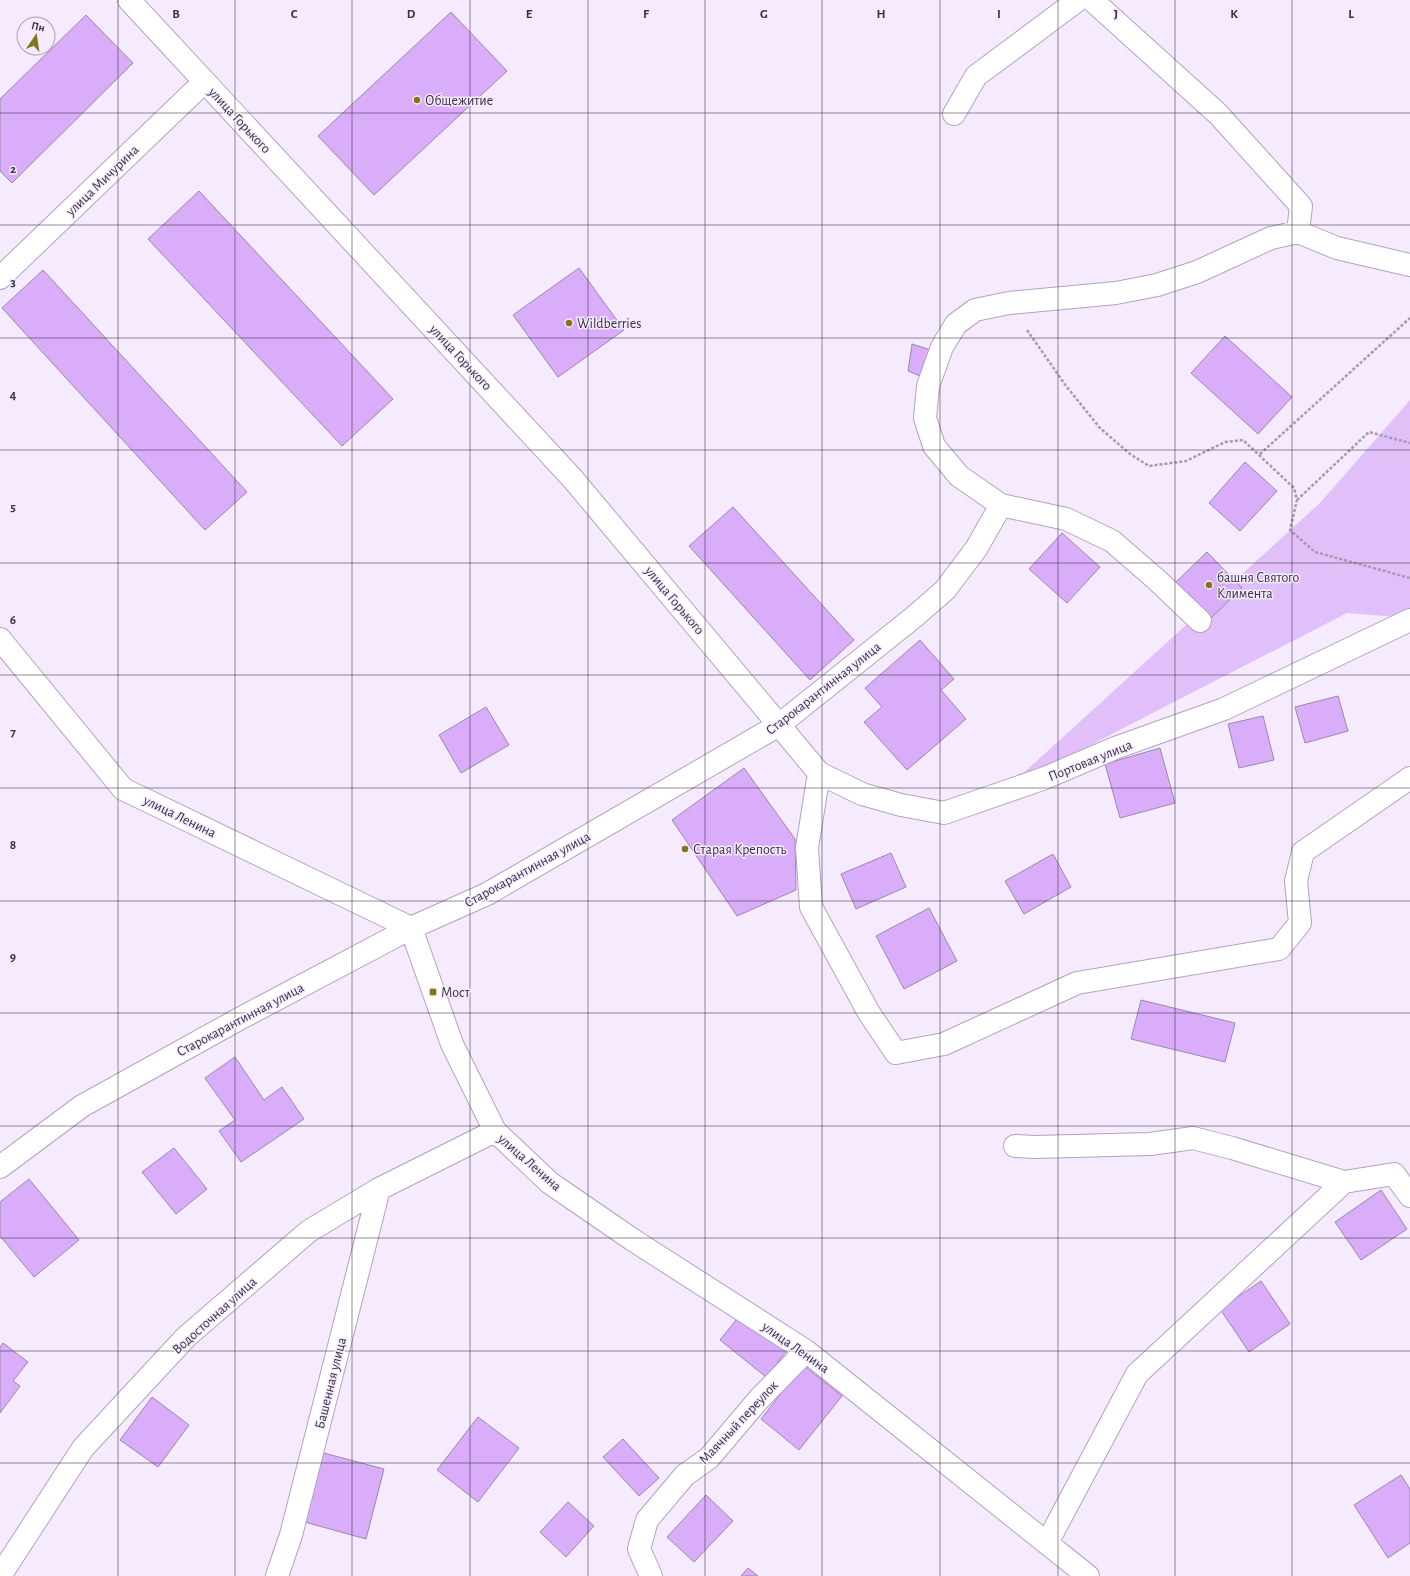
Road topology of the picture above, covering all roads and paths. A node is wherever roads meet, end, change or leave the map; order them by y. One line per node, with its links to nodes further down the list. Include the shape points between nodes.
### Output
1 (129, 0): 4 (street, улица Горького)
2 (1078, 0): 5 (street, via 976,76)
3 (1092, 0): 6 (street, via 1218,114 1301,206)
4 (204, 82): 8 (street, улица Мичурина); 19 (street, улица Горького, via 572,478)
5 (954, 114)
6 (1298, 232): 7 (street, via 1337,248); 9 (street, via 1271,238 1197,272 1157,285 1116,293)
7 (1410, 265)
8 (0, 278)
9 (1009, 303): 12 (path, via 1066,386 1100,428 1130,454 1149,466 1186,461 1225,442 1243,440); 14 (street, via 975,310 956,324 942,347 928,386 925,418 934,446 959,476)
10 (1410, 318): 12 (path)
11 (1410, 443): 13 (path, via 1369,432)
12 (1260, 454): 13 (path, via 1294,488)
13 (1297, 500): 15 (path, via 1290,530 1315,552)
14 (1001, 505): 17 (street, via 1066,519 1112,541); 19 (street, Старокарантинная улица, via 976,549 945,590)
15 (1410, 578)
16 (1410, 620): 20 (street, Портовая улица, via 1224,709 1115,748 1045,778 944,813 862,794)
17 (1200, 622)
18 (0, 639): 22 (street, улица Ленина, via 123,789)
19 (779, 725): 20 (street, Портовая улица); 22 (street, Старокарантинная улица, via 487,894)
20 (819, 773): 21 (street, via 807,848 811,907 869,1013 896,1053 944,1044 1077,983 1279,949 1300,923 1296,881 1303,852)
21 (1410, 778)
22 (411, 928): 23 (street, via 452,1044); 25 (street, Старокарантинная улица, via 82,1106)
23 (495, 1131): 27 (street, Водосточная улица); 29 (street, улица Ленина, via 550,1182 633,1240)
24 (1015, 1146): 26 (street, via 1150,1144 1193,1138)
25 (0, 1167)
26 (1344, 1182): 28 (street, via 1394,1174); 30 (street, via 1137,1374)
27 (380, 1189): 31 (street, Водосточная улица, via 308,1231 186,1337 83,1448); 32 (street, Башенная улица, via 291,1535)
28 (1410, 1196)
29 (806, 1350): 30 (street, улица Ленина); 33 (street, Маячный переулок, via 759,1399 709,1458 685,1475 647,1520 639,1549)
30 (1047, 1543): 34 (street, улица Ленина)
31 (0, 1576)
32 (277, 1576)
33 (651, 1576)
34 (1088, 1576)

